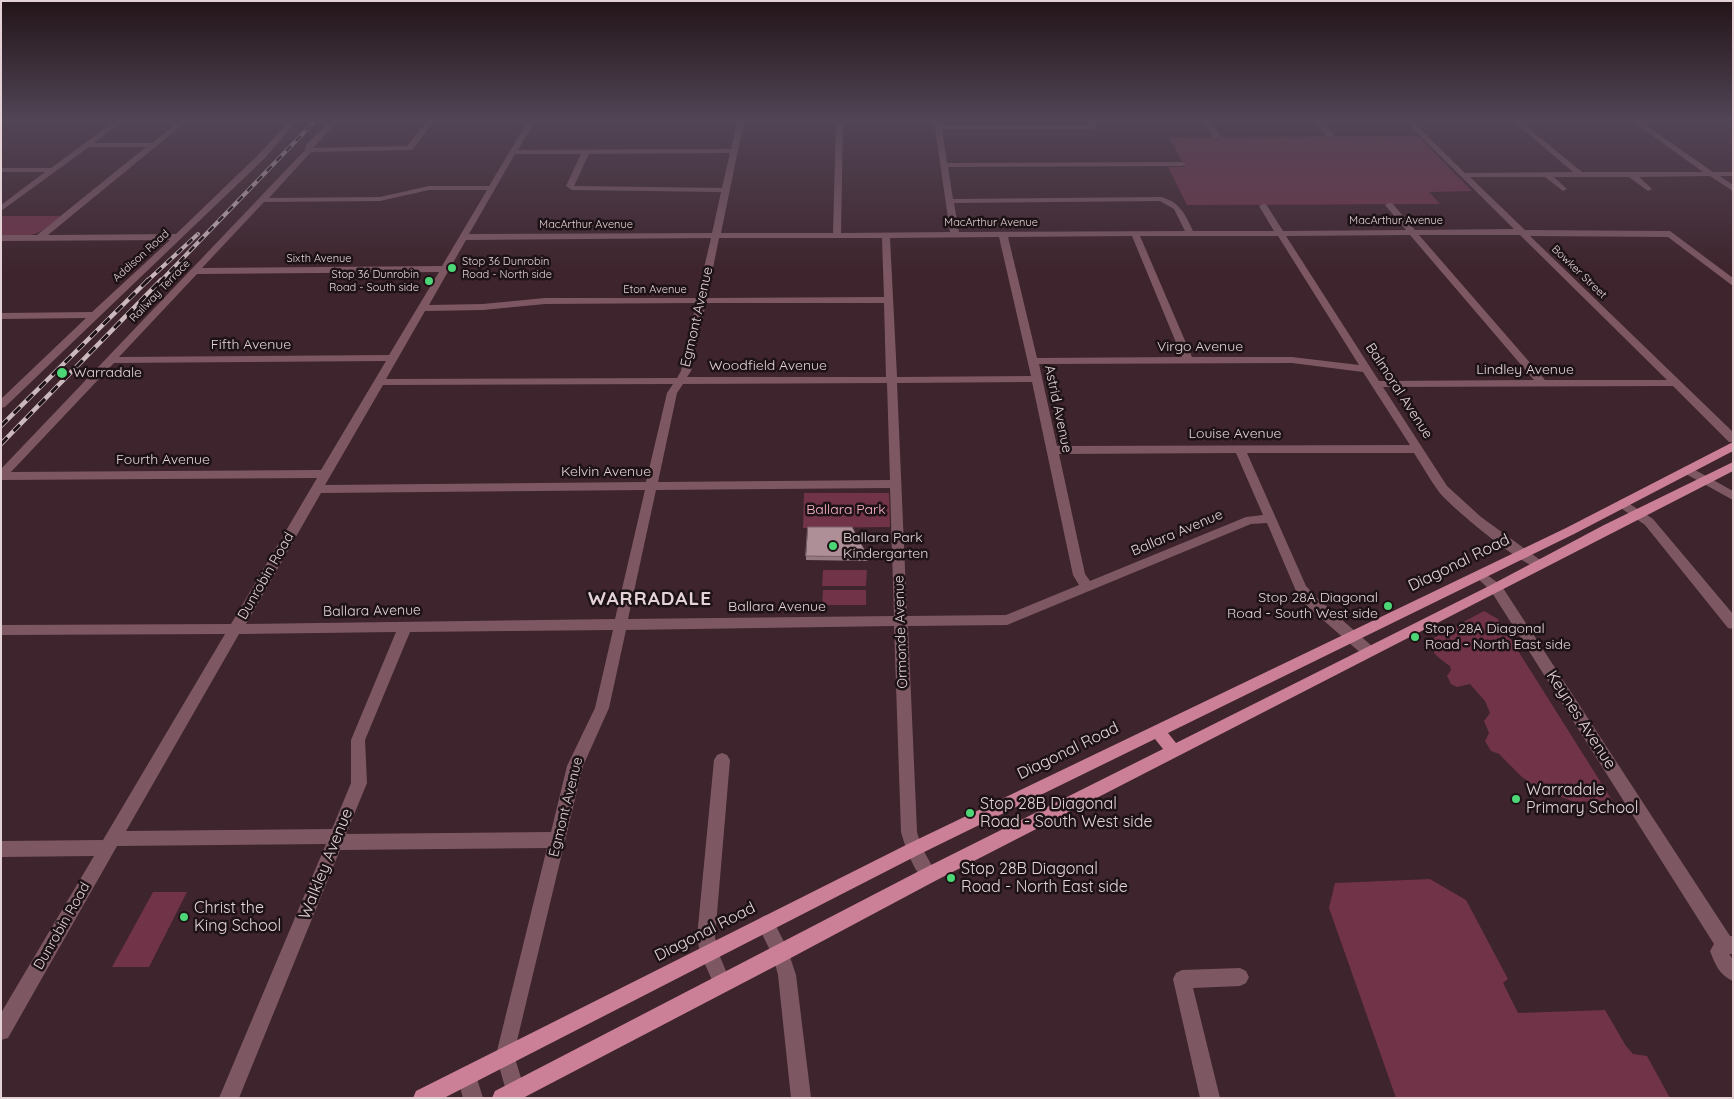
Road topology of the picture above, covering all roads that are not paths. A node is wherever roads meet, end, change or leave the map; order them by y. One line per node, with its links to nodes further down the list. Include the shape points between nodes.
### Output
1 (51, 172): 27 (street)
2 (120, 172): 41 (street)
3 (245, 172): 38 (street, Addison Road)
4 (288, 172): 23 (street, Railway Terrace)
5 (501, 172): 18 (street, Dunrobin Road)
6 (576, 172): 22 (street, via 572,188)
7 (730, 172): 22 (street, Egmont Avenue)
8 (838, 172): 34 (street)
9 (945, 172): 24 (street)
10 (1460, 172): 15 (street, Bowker Street)
11 (1578, 172): 17 (street)
12 (1630, 174): 13 (street); 17 (street); 20 (street)
13 (1712, 174): 14 (street); 21 (street)
14 (1733, 174)
15 (1463, 175): 16 (street); 29 (street, Bowker Street)
16 (1547, 175): 17 (street); 19 (street)
17 (1581, 175)
18 (492, 188): 23 (street, via 429,188 380,199); 39 (street, Dunrobin Road)
19 (1564, 189)
20 (1648, 189)
21 (1733, 189)
22 (726, 190): 37 (street, Egmont Avenue)
23 (262, 200): 43 (street, Railway Terrace)
24 (950, 201): 30 (street, via 1161,199 1177,206); 36 (street)
25 (1390, 205): 28 (street)
26 (1263, 206): 31 (street, Balmoral Avenue)
27 (1, 209)
28 (1412, 232): 29 (street, MacArthur Avenue); 31 (street, MacArthur Avenue); 61 (street)
29 (1521, 232): 44 (street, MacArthur Avenue, via 1670,234); 59 (street, Bowker Street)
30 (1190, 233): 31 (street, MacArthur Avenue); 33 (street, MacArthur Avenue)
31 (1280, 233): 54 (street, Balmoral Avenue)
32 (1003, 234): 33 (street, MacArthur Avenue); 36 (street, MacArthur Avenue); 53 (street, Astrid Avenue)
33 (1135, 234): 52 (street)
34 (837, 235): 35 (street, MacArthur Avenue); 37 (street, MacArthur Avenue)
35 (886, 235): 36 (street, MacArthur Avenue); 45 (street, Ormonde Avenue)
36 (955, 235)
37 (715, 236): 39 (street, MacArthur Avenue); 46 (street, Egmont Avenue)
38 (178, 237): 41 (street); 48 (street, Addison Road)
39 (462, 237): 42 (street, Dunrobin Road)
40 (1, 238): 41 (street)
41 (39, 238)
42 (444, 269): 43 (street, Sixth Avenue); 47 (street, Dunrobin Road)
43 (195, 271): 51 (street, Railway Terrace)
44 (1733, 283)
45 (888, 300): 46 (street, Eton Avenue); 55 (street, Ormonde Avenue)
46 (701, 301): 47 (street, Eton Avenue, via 545,301 483,308); 57 (street, Egmont Avenue, via 686,371)
47 (422, 308): 50 (street, Dunrobin Road)
48 (94, 315): 49 (street); 62 (street, Addison Road)
49 (1, 316)
50 (392, 358): 51 (street, Fifth Avenue); 58 (street, Dunrobin Road)
51 (110, 360): 71 (street, Railway Terrace)
52 (1188, 360): 53 (street, Virgo Avenue); 54 (street, Virgo Avenue, via 1292,360)
53 (1033, 361): 56 (street, Astrid Avenue)
54 (1366, 369): 60 (street, Balmoral Avenue)
55 (891, 379): 56 (street, Woodfield Avenue); 57 (street, Woodfield Avenue); 73 (street, Ormonde Avenue)
56 (1037, 379): 67 (street, Astrid Avenue)
57 (680, 380): 58 (street, Woodfield Avenue); 74 (street, Egmont Avenue, via 672,393)
58 (378, 382): 70 (street, Dunrobin Road)
59 (1674, 383): 61 (street, Lindley Avenue); 63 (street, Bowker Street)
60 (1377, 384): 61 (street, Lindley Avenue); 66 (street, Balmoral Avenue)
61 (1542, 384)
62 (1, 405)
63 (1733, 439)
64 (1733, 446): 69 (main road, Diagonal Road)
65 (1240, 449): 66 (street, Louise Avenue); 67 (street, Louise Avenue); 79 (street)
66 (1418, 449): 80 (street, Balmoral Avenue, via 1456,502)
67 (1052, 450): 83 (street, Astrid Avenue, via 1079,575)
68 (1733, 466): 72 (main road)
69 (1688, 470): 72 (street); 77 (main road, Diagonal Road)
70 (325, 474): 71 (street, Fourth Avenue); 75 (street, Dunrobin Road)
71 (1, 476)
72 (1706, 481): 76 (street); 78 (main road)
73 (895, 484): 74 (street, Kelvin Avenue); 85 (street, Ormonde Avenue)
74 (651, 487): 75 (street, Kelvin Avenue); 87 (street, Egmont Avenue)
75 (316, 489): 89 (street, Dunrobin Road)
76 (1733, 496)
77 (1622, 504): 78 (street); 80 (main road, Diagonal Road)
78 (1638, 513): 81 (main road); 86 (street)
79 (1270, 519): 83 (street, Ballara Avenue, via 1250,520); 91 (street, via 1301,588)
80 (1522, 554): 81 (street, Balmoral Avenue); 82 (main road, Diagonal Road)
81 (1539, 565): 84 (main road)
82 (1480, 575): 84 (street, Keynes Avenue); 91 (main road, Diagonal Road)
83 (1087, 587): 85 (street, Ballara Avenue, via 1007,620)
84 (1496, 588): 92 (main road); 103 (street, Keynes Avenue)
85 (900, 623): 87 (street, Ballara Avenue); 100 (street, Ormonde Avenue, via 909,832)
86 (1733, 624)
87 (621, 625): 88 (street, Ballara Avenue); 97 (street, Egmont Avenue, via 602,708 575,766)
88 (405, 627): 89 (street, Ballara Avenue); 96 (street, Walkley Avenue, via 358,740 359,783)
89 (234, 629): 90 (street, Ballara Avenue); 98 (street, Dunrobin Road)
90 (1, 630)
91 (1352, 638): 92 (street); 93 (main road, Diagonal Road)
92 (1368, 651): 94 (main road)
93 (1157, 730): 94 (main road); 100 (main road, Diagonal Road)
94 (1173, 750): 101 (main road)
95 (722, 760): 104 (street, via 706,937)
96 (337, 839): 97 (street); 98 (street); 113 (street, Walkley Avenue)
97 (557, 840): 110 (street, Egmont Avenue)
98 (110, 844): 99 (street); 109 (street, Dunrobin Road)
99 (1, 849)
100 (914, 849): 101 (street, Ormonde Avenue); 102 (main road, Diagonal Road)
101 (929, 875): 105 (main road)
102 (766, 924): 104 (main road, Diagonal Road); 105 (street)
103 (1729, 945): 106 (street, via 1719,951 1723,962)
104 (709, 952): 108 (street); 110 (main road, Diagonal Road)
105 (781, 954): 108 (main road); 116 (street, via 788,975)
106 (1733, 972)
107 (1240, 977): 117 (street, via 1182,979)
108 (722, 983): 112 (main road)
109 (1, 1031)
110 (505, 1055): 111 (main road, Diagonal Road); 112 (street, Egmont Avenue)
111 (467, 1076): 114 (main road, Diagonal Road); 115 (street)
112 (508, 1094)
113 (229, 1098)
114 (423, 1098)
115 (473, 1098)
116 (801, 1098)
117 (1210, 1098)

